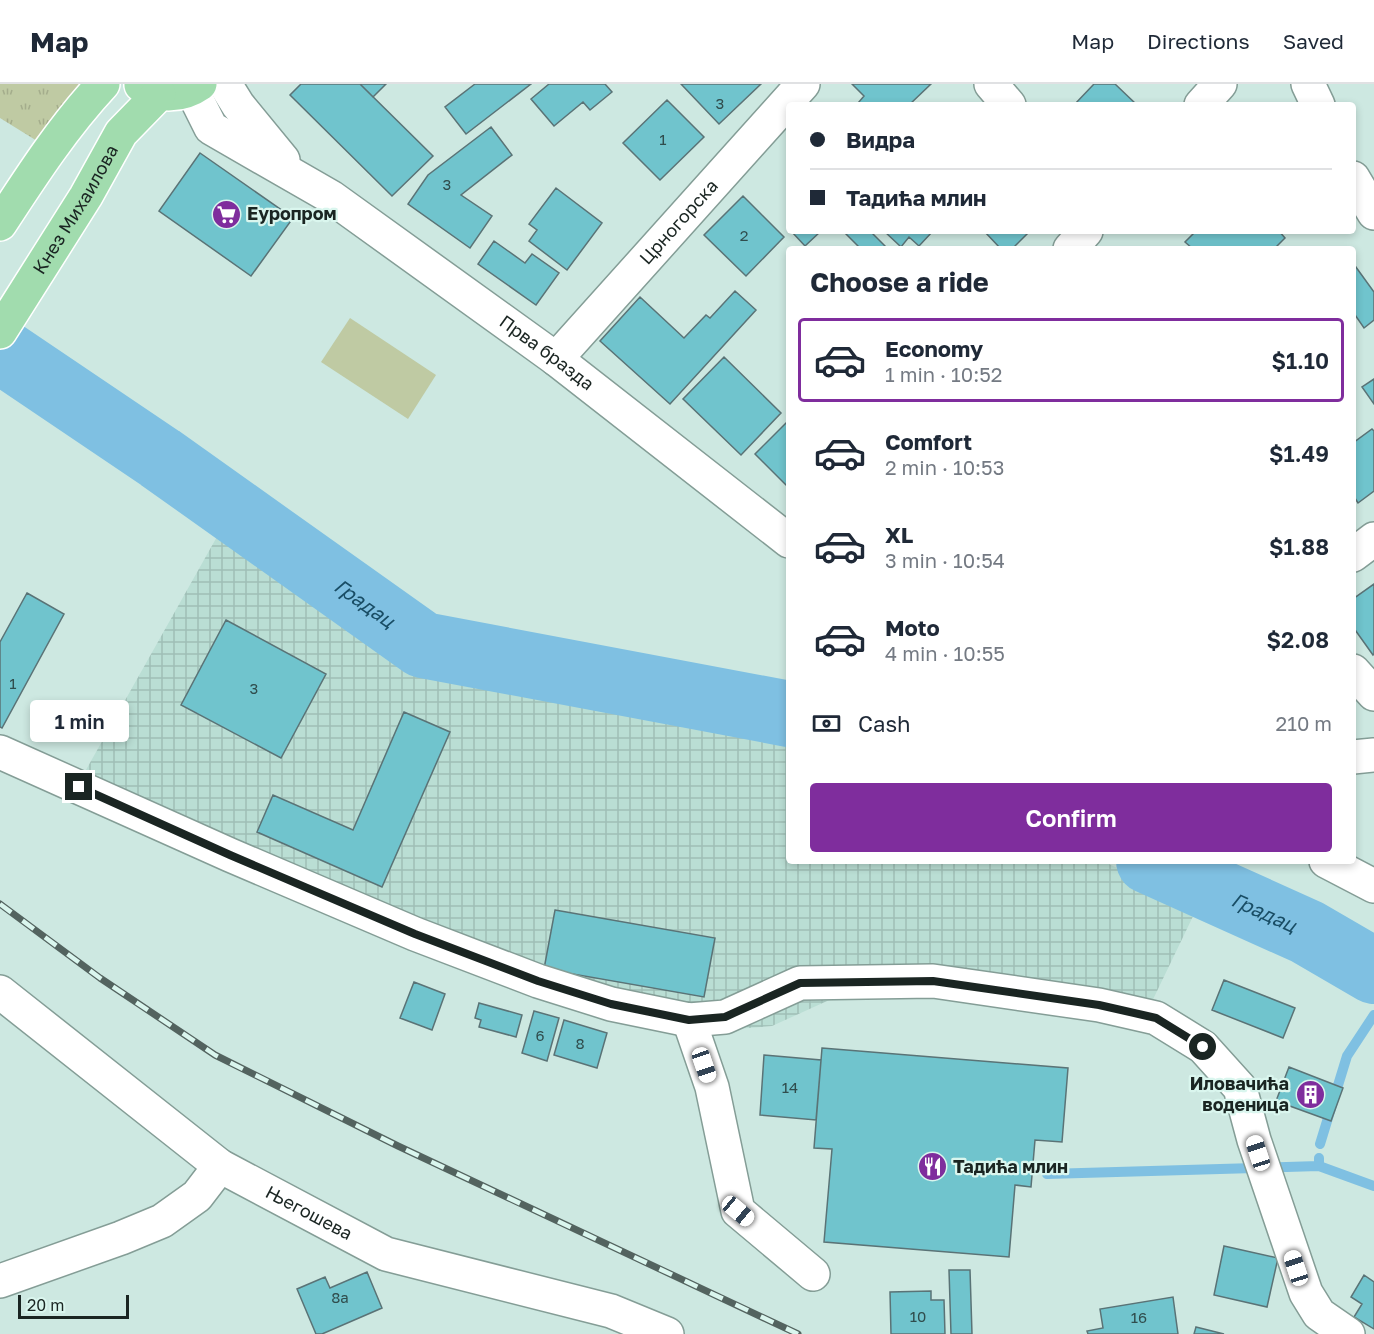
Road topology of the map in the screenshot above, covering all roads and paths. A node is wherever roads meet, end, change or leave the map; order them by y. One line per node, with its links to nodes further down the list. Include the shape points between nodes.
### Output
1 (103, 84): 17 (main road, via 50,149)
2 (225, 84): 14 (street, Прва бразда)
3 (803, 84): 9 (street, Црногорска)
4 (991, 84): 10 (street)
5 (1220, 84): 11 (street)
6 (1308, 84): 12 (street)
7 (196, 87): 8 (main road, via 176,94); 14 (street, Прва бразда, via 211,128)
8 (150, 89): 20 (main road, Кнез Михаилова)
9 (787, 102)
10 (1006, 102)
11 (1204, 102)
12 (1317, 102)
13 (786, 103): 21 (street, Црногорска)
14 (296, 176): 21 (street, Прва бразда)
15 (1356, 183): 16 (street)
16 (1374, 213)
17 (0, 224)
18 (1083, 234): 19 (street)
19 (1073, 246)
20 (0, 332)
21 (556, 359): 22 (street, Прва бразда)
22 (786, 539)
23 (1374, 539): 24 (street)
24 (1356, 553)
25 (1356, 674): 26 (street)
26 (1374, 694)
27 (0, 752): 33 (street, via 415,934 538,981)
28 (1374, 754): 29 (street)
29 (1356, 757)
30 (1332, 864): 31 (street)
31 (1374, 886)
32 (0, 993): 34 (street, Његошева)
33 (689, 1020): 35 (street, via 712,1087 738,1211); 38 (street, via 725,1017 800,983 933,981 1099,1005 1156,1018 1203,1047 1240,1088 1306,1293 1319,1314)
34 (220, 1166): 36 (street, via 197,1196 162,1221); 37 (street, Његошева, via 386,1254 611,1311)
35 (813, 1274)
36 (0, 1281)
37 (667, 1334)
38 (1348, 1334)

